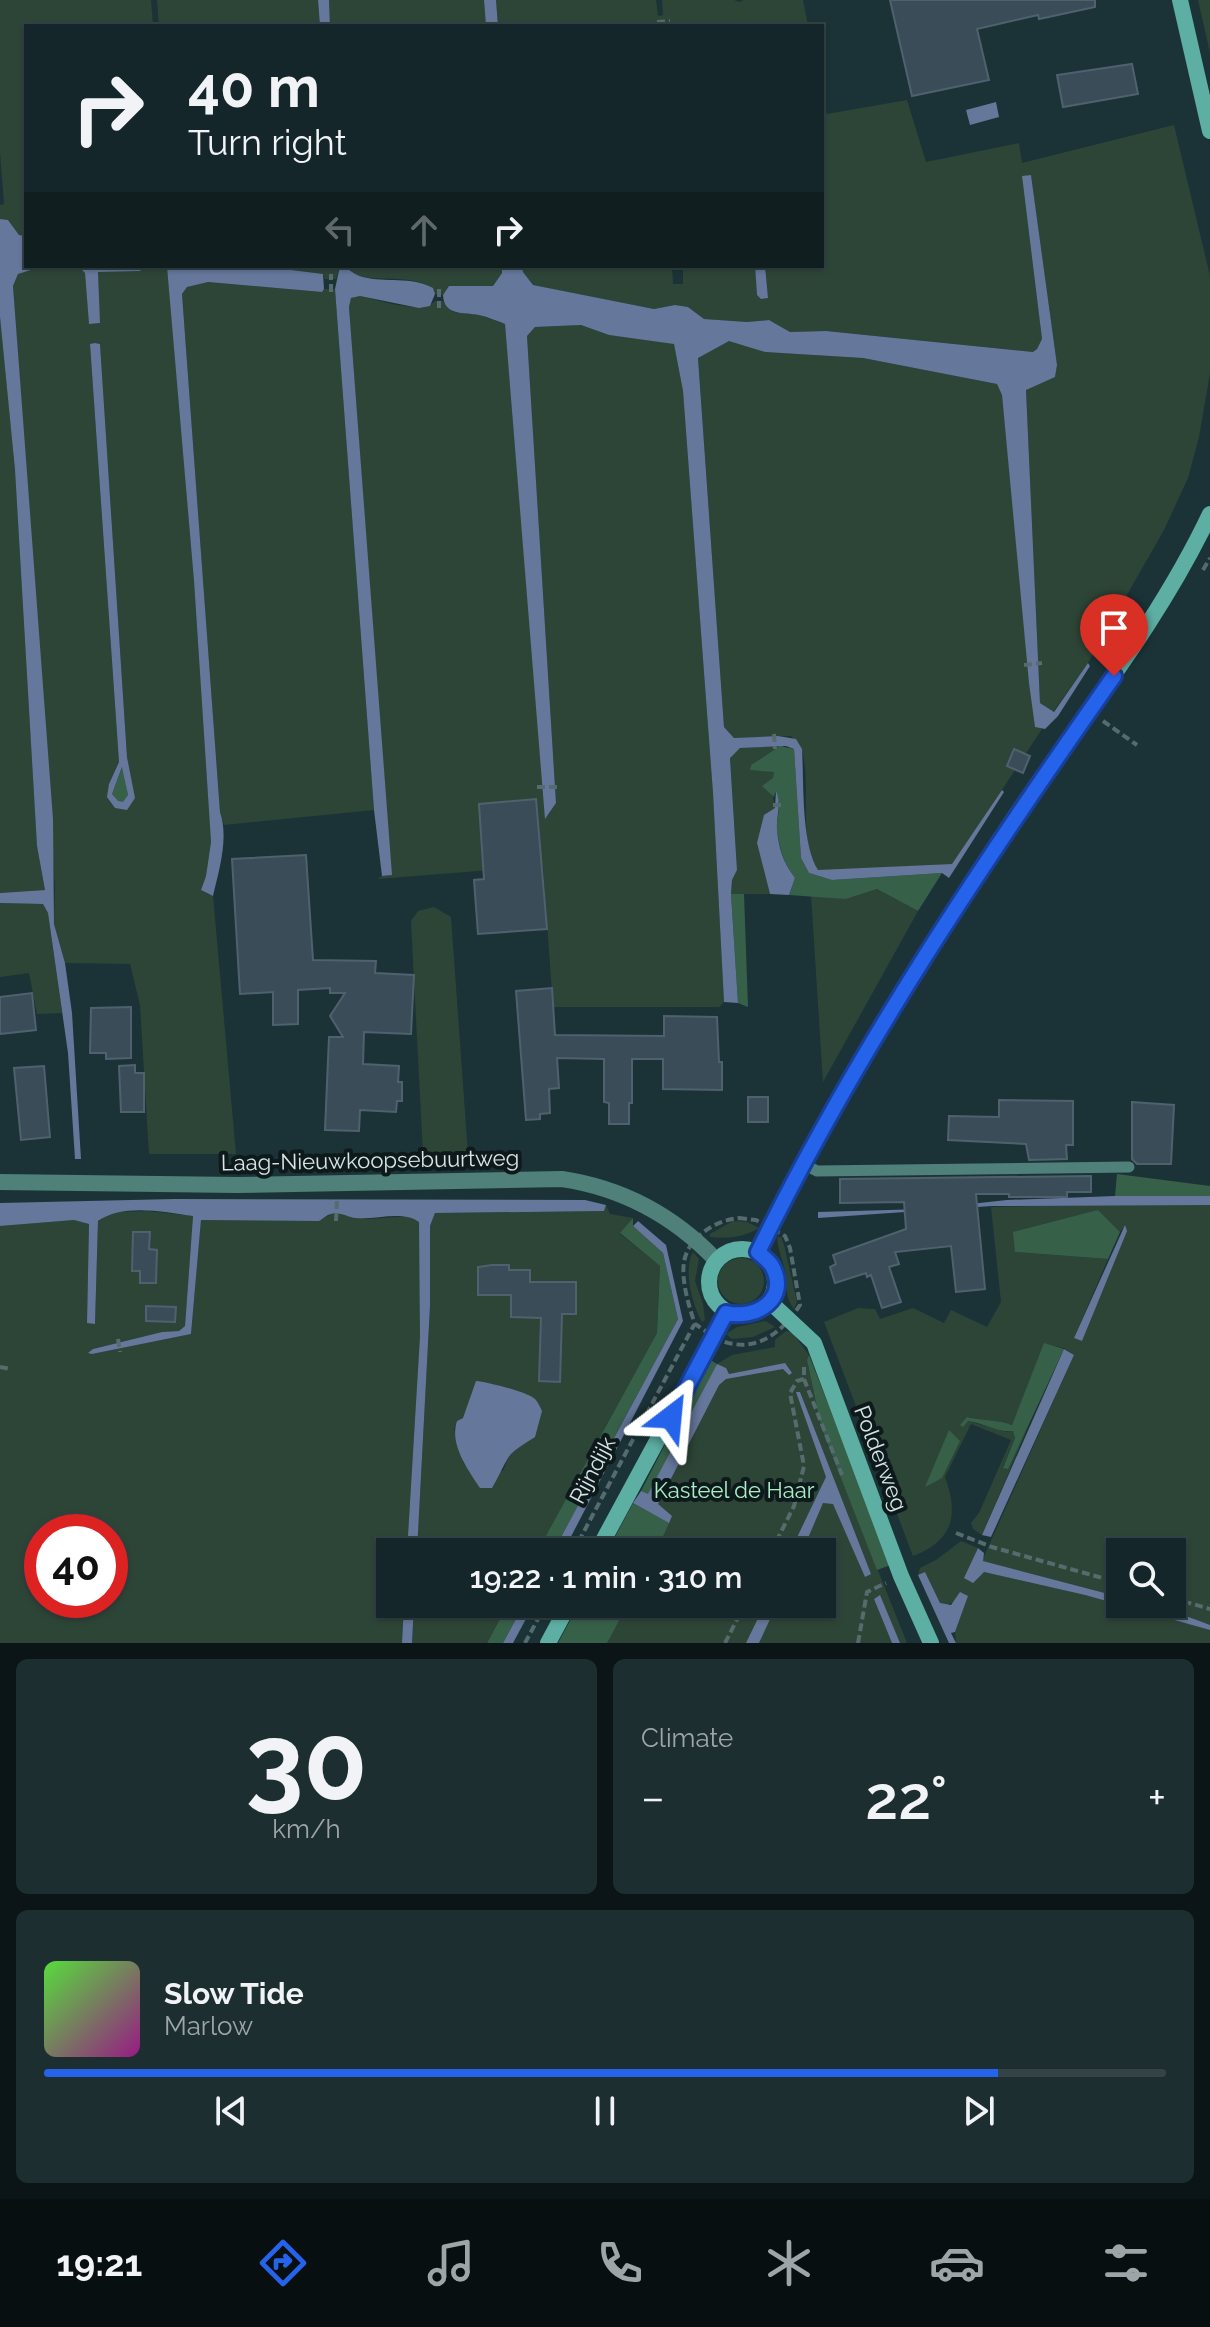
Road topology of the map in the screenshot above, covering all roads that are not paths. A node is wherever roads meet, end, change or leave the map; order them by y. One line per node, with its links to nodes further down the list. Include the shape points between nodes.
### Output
1 (1180, 0): 2 (street)
2 (1210, 131)
3 (1210, 514): 4 (street, via 1161,605 890,1011)
4 (803, 1164): 5 (lane, via 817,1171); 7 (street)
5 (1129, 1167)
6 (0, 1182): 8 (street, Laag-Nieuwkoopsebuurtweg, via 251,1185 562,1179 596,1184 635,1199 697,1240)
7 (758, 1252): 8 (street, via 726,1251); 9 (street, via 773,1267 776,1287)
8 (716, 1260): 10 (street, via 708,1288)
9 (770, 1302): 10 (street, via 757,1313); 14 (street, Polderweg, via 814,1343)
10 (726, 1313): 11 (street, Rijndijk)
11 (605, 1538)
12 (561, 1618): 13 (street)
13 (548, 1643)
14 (931, 1643)

